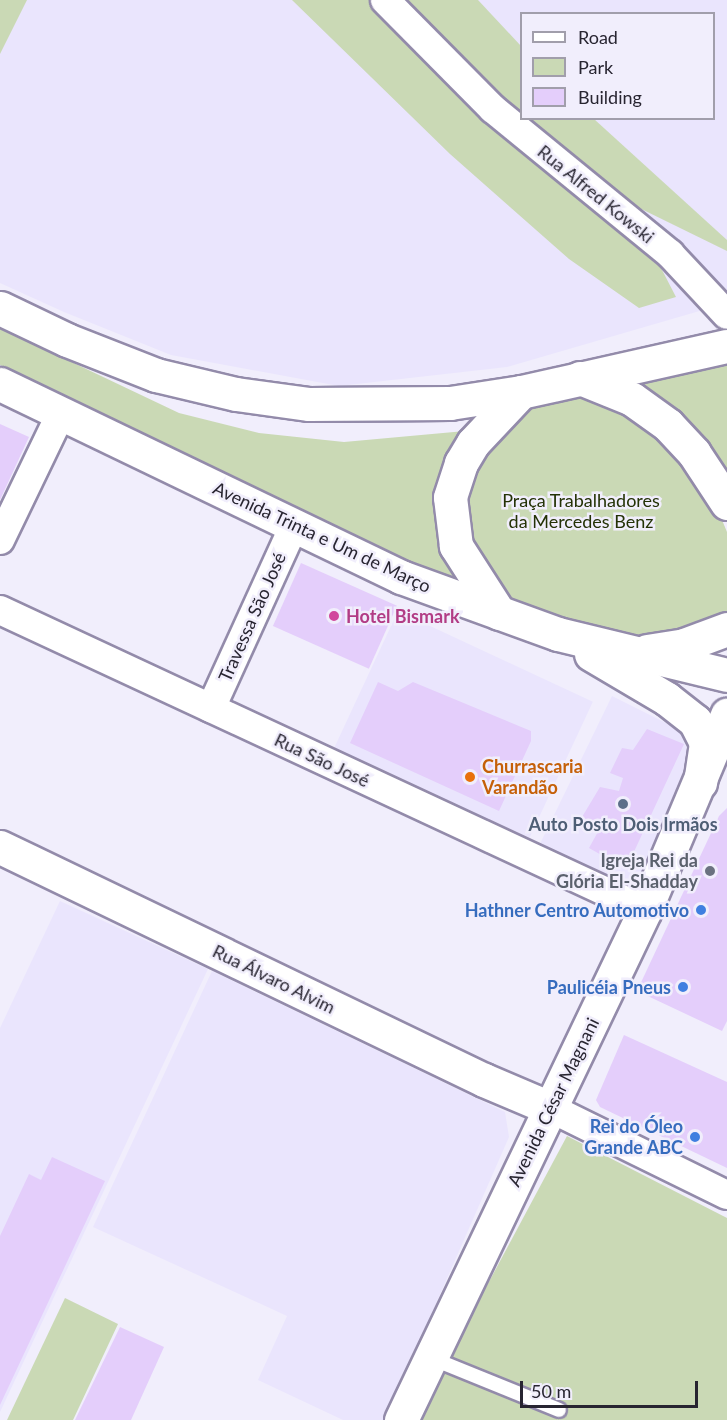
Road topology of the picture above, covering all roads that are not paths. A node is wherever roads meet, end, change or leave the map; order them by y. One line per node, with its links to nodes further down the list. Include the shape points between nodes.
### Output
1 (385, 0): 3 (street, Rua Alfred Kowski, via 493,109 670,254)
2 (0, 308): 7 (main road, via 156,375 236,394 309,404 379,405 450,403)
3 (727, 315)
4 (727, 346): 5 (main road)
5 (580, 378): 7 (main road); 9 (main road, via 632,399 668,424 694,453)
6 (0, 384): 8 (main road, Avenida Trinta e Um de Março)
7 (521, 392): 13 (main road, via 473,443 461,463 450,497 456,546)
8 (61, 413): 10 (main road, Avenida Trinta e Um de Março); 11 (street)
9 (727, 503)
10 (294, 526): 13 (main road, Avenida Trinta e Um de Março, via 401,578); 18 (street, Travessa São José)
11 (0, 540)
12 (0, 610): 18 (street, Rua São José)
13 (499, 613): 15 (main road, Avenida Trinta e Um de Março)
14 (727, 629): 16 (main road, via 684,645)
15 (558, 634): 16 (main road, Avenida Trinta e Um de Março); 21 (main road, via 667,699 695,721 706,742)
16 (631, 653): 17 (main road, Avenida Trinta e Um de Março)
17 (727, 675)
18 (211, 708): 23 (street, Rua São José)
19 (727, 715): 21 (main road, Avenida César Magnani)
20 (727, 763): 21 (main road)
21 (700, 783): 23 (main road, Avenida César Magnani)
22 (0, 847): 24 (main road, Rua Álvaro Alvim)
23 (645, 910): 24 (main road, Avenida César Magnani)
24 (550, 1108): 25 (street); 26 (main road, Avenida César Magnani)
25 (727, 1195)
26 (431, 1358): 27 (lane); 28 (main road, Avenida César Magnani)
27 (559, 1410)
28 (401, 1420)

